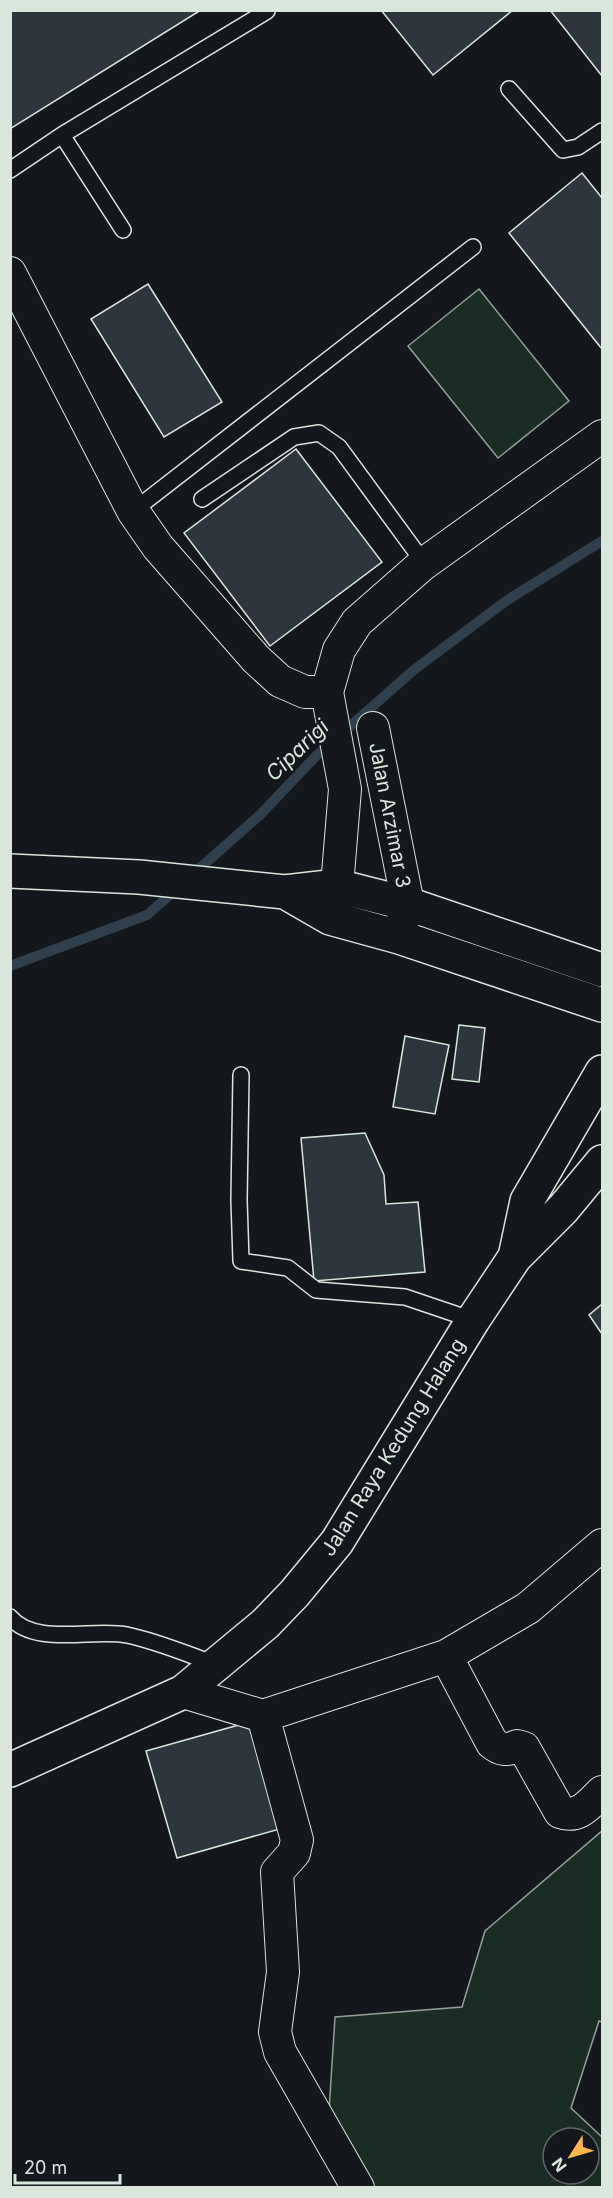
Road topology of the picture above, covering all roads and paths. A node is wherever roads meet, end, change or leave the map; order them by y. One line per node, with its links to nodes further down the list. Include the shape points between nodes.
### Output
1 (267, 11): 4 (lane)
2 (509, 89): 3 (lane, via 563,150 578,147)
3 (603, 131)
4 (62, 135): 5 (lane); 6 (lane)
5 (10, 170)
6 (123, 230)
7 (473, 247): 11 (lane)
8 (10, 273): 11 (street)
9 (603, 436): 12 (street)
10 (202, 499): 12 (lane, via 294,436 319,433 339,447)
11 (133, 511): 13 (street, via 158,547 264,666 280,681 305,692)
12 (423, 565): 13 (street, via 357,622 339,651)
13 (327, 695): 16 (street, via 345,789)
14 (373, 728): 18 (street, Jalan Arzimar 3)
15 (10, 871): 17 (main road, via 139,877)
16 (337, 886): 17 (main road); 18 (main road); 19 (street)
17 (285, 892): 19 (main road)
18 (408, 904): 20 (street, Jalan Arzimar 3); 21 (main road)
19 (330, 918): 20 (main road)
20 (399, 937): 22 (main road)
21 (603, 970)
22 (603, 1005)
23 (603, 1072): 26 (main road, Jalan Raya Kedung Halang, via 527,1201)
24 (241, 1075): 27 (lane, via 241,1261 288,1268 316,1290 405,1297)
25 (603, 1161): 26 (main road, Jalan Raya Kedung Halang)
26 (515, 1257): 27 (main road, Jalan Raya Kedung Halang)
27 (473, 1320): 31 (main road, Jalan Raya Kedung Halang, via 337,1542 294,1594)
28 (603, 1545): 30 (street, via 528,1608)
29 (10, 1617): 31 (lane, via 24,1629 77,1636 130,1636)
30 (446, 1656): 33 (street); 35 (street, via 492,1743 500,1749 524,1748 560,1812 579,1813)
31 (218, 1665): 32 (main road, Jalan Raya Kedung Halang)
32 (183, 1692): 33 (street); 34 (main road, Jalan Raya Kedung Halang)
33 (263, 1716): 36 (street, via 297,1840 294,1853 277,1872 283,1972 275,2032 280,2052)
34 (10, 1770)
35 (603, 1792)
36 (358, 2187)

